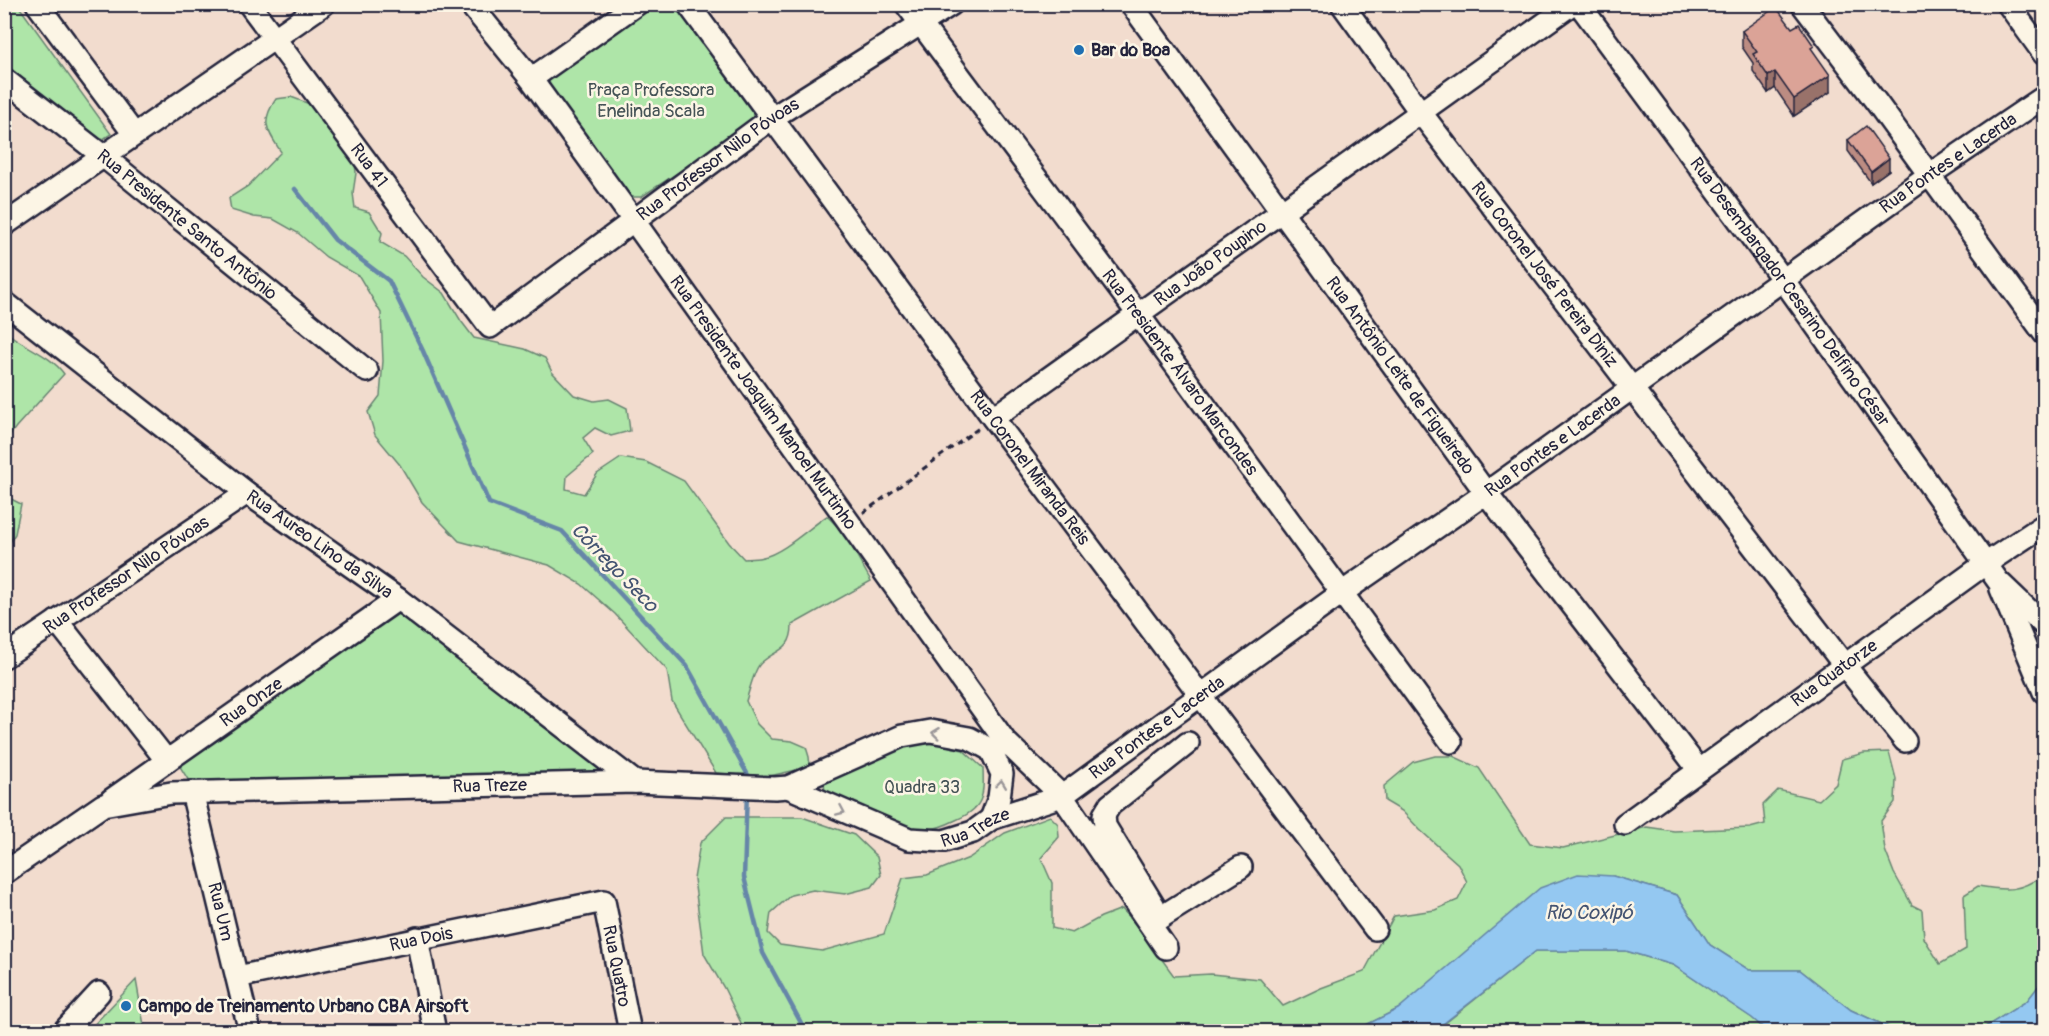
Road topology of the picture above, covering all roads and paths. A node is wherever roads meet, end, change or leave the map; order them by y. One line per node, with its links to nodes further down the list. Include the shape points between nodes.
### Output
1 (37, 4): 23 (street)
2 (249, 4): 16 (street, Rua 41)
3 (324, 4): 16 (street)
4 (470, 4): 19 (street, Rua Presidente Joaquim Manoel Murtinho)
5 (637, 4): 19 (street)
6 (688, 4): 22 (street, Rua Coronel Miranda Reis)
7 (906, 4): 15 (street, Rua Presidente Álvaro Marcondes)
8 (952, 4): 15 (street, Rua Professor Nilo Póvoas)
9 (1131, 4): 26 (street, Rua Antônio Leite de Figueiredo)
10 (1342, 4): 21 (street, Rua Coronel José Pereira Diniz)
11 (1572, 4): 21 (street, Rua João Poupino)
12 (1579, 4): 29 (street, Rua Desembargador Cesarino Delfino César)
13 (1802, 4): 25 (street)
14 (2008, 4): 17 (street)
15 (921, 25): 22 (street, Rua Professor Nilo Póvoas); 31 (street, Rua Presidente Álvaro Marcondes)
16 (274, 39): 23 (street); 32 (street, Rua 41)
17 (2044, 54)
18 (4, 79): 24 (street, Rua Presidente Santo Antônio)
19 (531, 80): 27 (street, Rua Presidente Joaquim Manoel Murtinho)
20 (2044, 97): 25 (street, Rua Pontes e Lacerda)
21 (1421, 112): 26 (street, Rua João Poupino); 35 (street, Rua Coronel José Pereira Diniz)
22 (772, 118): 27 (street, Rua Professor Nilo Póvoas); 36 (street, Rua Coronel Miranda Reis)
23 (134, 134): 24 (street)
24 (103, 156): 28 (street); 34 (street, Rua Presidente Santo Antônio)
25 (1929, 175): 29 (street, Rua Pontes e Lacerda); 33 (street)
26 (1282, 212): 31 (street, Rua João Poupino); 38 (street, Rua Antônio Leite de Figueiredo)
27 (634, 221): 32 (street, Rua Professor Nilo Póvoas); 39 (street, Rua Presidente Joaquim Manoel Murtinho)
28 (4, 225)
29 (1784, 281): 35 (street, Rua Pontes e Lacerda); 41 (street, Rua Desembargador Cesarino Delfino César)
30 (4, 302): 37 (street, Rua Áureo Lino da Silva)
31 (1138, 314): 36 (street, Rua João Poupino); 42 (street, Rua Presidente Álvaro Marcondes)
32 (490, 327)
33 (2044, 333)
34 (367, 371)
35 (1633, 387): 38 (street, Rua Pontes e Lacerda); 47 (street, Rua Coronel José Pereira Diniz)
36 (993, 418): 39 (path); 49 (street, Rua Coronel Miranda Reis)
37 (247, 493): 43 (street, Rua Áureo Lino da Silva); 44 (street, Rua Professor Nilo Póvoas)
38 (1486, 493): 42 (street, Rua Pontes e Lacerda); 55 (street, Rua Antônio Leite de Figueiredo)
39 (849, 523): 53 (street, Rua Presidente Joaquim Manoel Murtinho)
40 (2044, 525): 41 (street, Rua Quatorze)
41 (1992, 572): 45 (street, Rua Desembargador Cesarino Delfino César); 47 (street, Rua Quatorze); 48 (street, Rua Desembargador Cesarino Delfino César)
42 (1343, 592): 49 (street, Rua Pontes e Lacerda); 52 (street, Rua Presidente Álvaro Marcondes)
43 (398, 599): 54 (street, Rua Onze); 56 (street, Rua Áureo Lino da Silva)
44 (57, 621): 46 (street, Rua Professor Nilo Póvoas); 54 (street)
45 (2044, 625)
46 (4, 657)
47 (1845, 666): 50 (street, Rua Coronel José Pereira Diniz); 55 (street, Rua Quatorze)
48 (2044, 692)
49 (1200, 694): 59 (street, Rua Pontes e Lacerda); 67 (street, Rua Coronel Miranda Reis)
50 (1905, 741)
51 (1188, 742): 66 (street, via 1110,805 1104,815 1105,826)
52 (1451, 742)
53 (998, 745): 57 (street, Rua Treze, one-way to 57, via 930,731 902,736); 59 (street, Rua Presidente Joaquim Manoel Murtinho); 61 (street, one-way to 53, via 1002,774)
54 (167, 761): 60 (street, Rua Onze)
55 (1700, 770): 62 (street, Rua Quatorze)
56 (635, 782): 57 (street, Rua Treze); 58 (street, Rua Treze)
57 (782, 788): 61 (street, Rua Treze, one-way to 61, via 909,839 944,841 973,832)
58 (192, 792): 60 (street, Rua Treze); 70 (street, Rua Um)
59 (1062, 795): 61 (street, Rua Treze); 66 (street, Rua Presidente Joaquim Manoel Murtinho)
60 (103, 806): 64 (street, Rua Onze)
61 (991, 819)
62 (1625, 824)
63 (1241, 867): 66 (street)
64 (4, 873)
65 (604, 901): 68 (street, Rua Dois); 75 (street, Rua Quatro)
66 (1156, 920): 69 (street)
67 (1375, 929)
68 (417, 938): 70 (street, Rua Dois); 74 (street)
69 (1166, 948)
70 (237, 977): 73 (street, Rua Um)
71 (99, 993): 72 (street)
72 (63, 1032)
73 (250, 1032)
74 (435, 1032)
75 (630, 1032)

